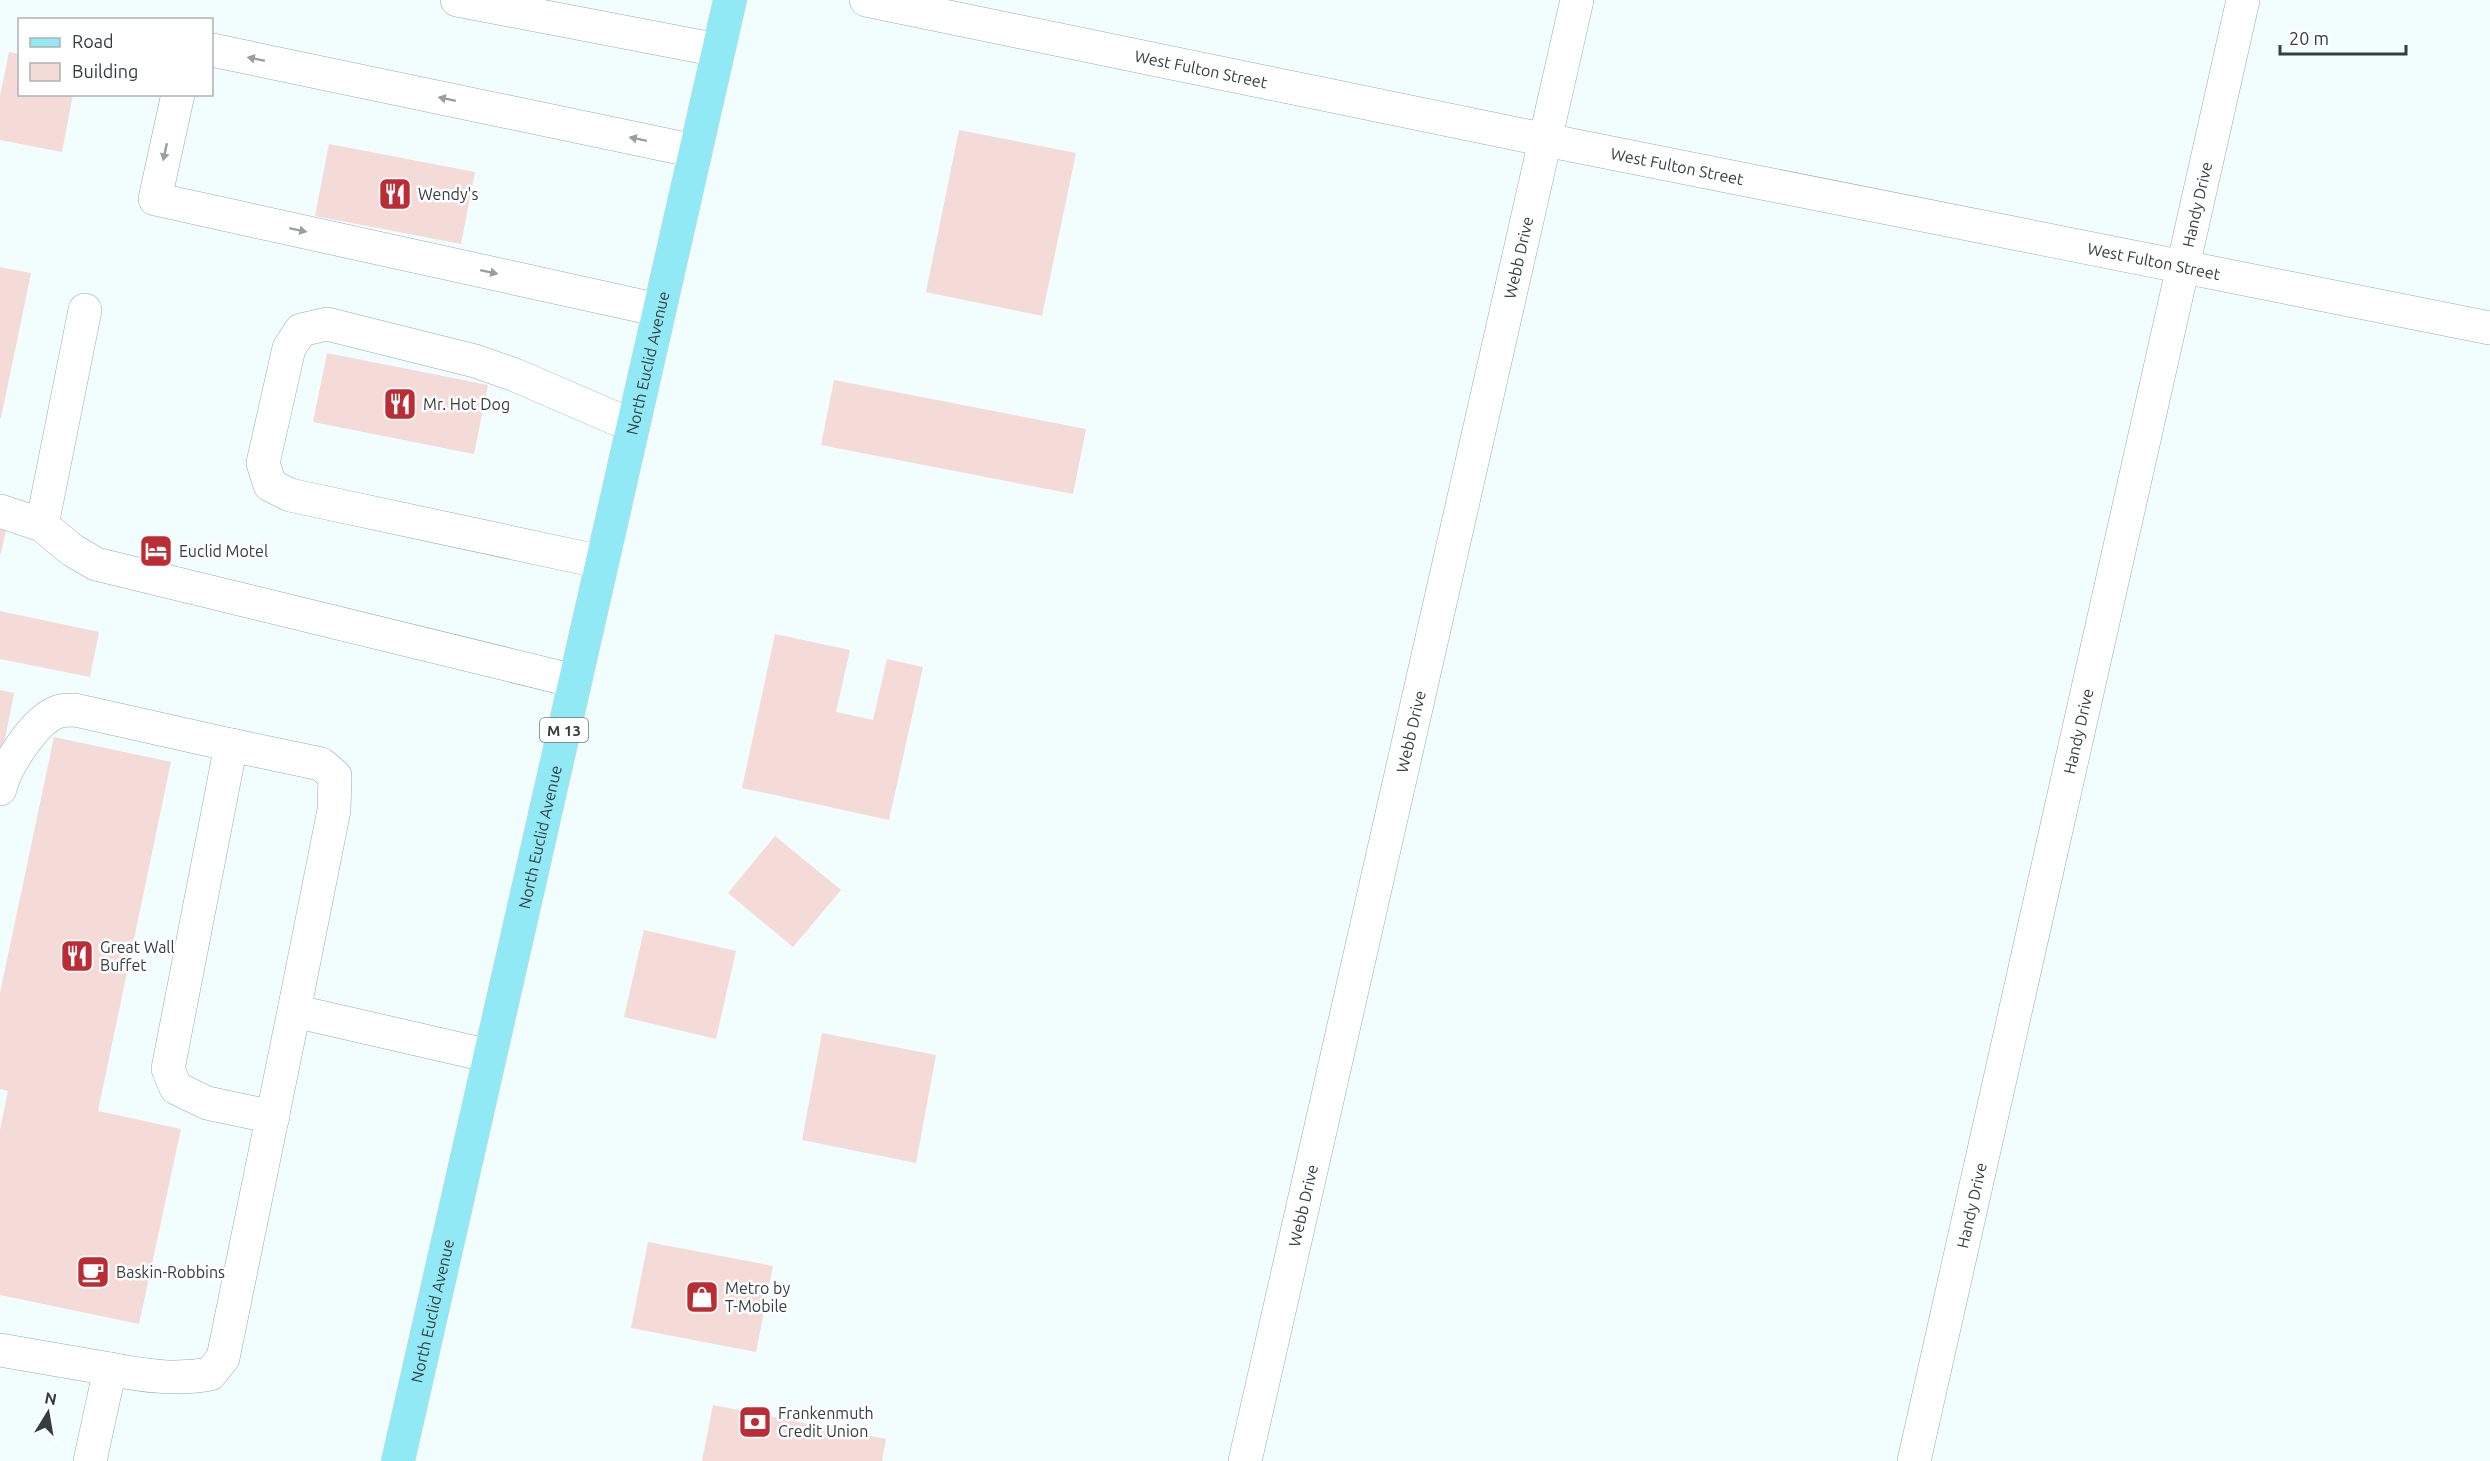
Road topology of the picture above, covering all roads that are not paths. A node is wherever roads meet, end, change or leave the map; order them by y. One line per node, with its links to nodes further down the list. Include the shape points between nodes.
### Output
1 (457, 0): 7 (street)
2 (730, 0): 7 (main road, North Euclid Avenue / M 13)
3 (866, 0): 9 (street, West Fulton Street)
4 (1577, 0): 9 (street, Webb Drive)
5 (2243, 0): 11 (street, Handy Drive)
6 (213, 50): 10 (street, one-way to 6)
7 (718, 50): 10 (main road, North Euclid Avenue / M 13)
8 (178, 96): 13 (street, one-way to 13, via 155,199)
9 (1546, 140): 11 (street, West Fulton Street); 29 (street, Webb Drive)
10 (695, 151): 13 (main road, North Euclid Avenue / M 13)
11 (2182, 266): 14 (street, West Fulton Street); 30 (street, Handy Drive)
12 (85, 310): 17 (street)
13 (659, 310): 15 (main road, North Euclid Avenue / M 13)
14 (2490, 328)
15 (633, 426): 18 (main road, North Euclid Avenue / M 13); 18 (street, via 475,361 327,324 301,330 289,348 263,463 270,485 290,495)
16 (0, 511): 17 (street)
17 (42, 525): 19 (street, via 96,564)
18 (602, 562): 19 (main road, North Euclid Avenue / M 13)
19 (575, 681): 23 (main road, North Euclid Avenue / M 13)
20 (231, 745): 21 (street, via 75,710 58,711 43,720 24,744 2,778); 22 (street, via 321,764 335,776 334,810); 24 (street, via 168,1069 176,1088 207,1103)
21 (0, 789)
22 (294, 1011): 23 (street); 24 (street)
23 (490, 1056): 28 (main road, North Euclid Avenue / M 13)
24 (273, 1117): 26 (street, via 223,1358 210,1374 185,1379)
25 (0, 1350): 26 (street)
26 (110, 1369): 27 (street)
27 (90, 1461)
28 (398, 1461)
29 (1245, 1461)
30 (1914, 1461)

